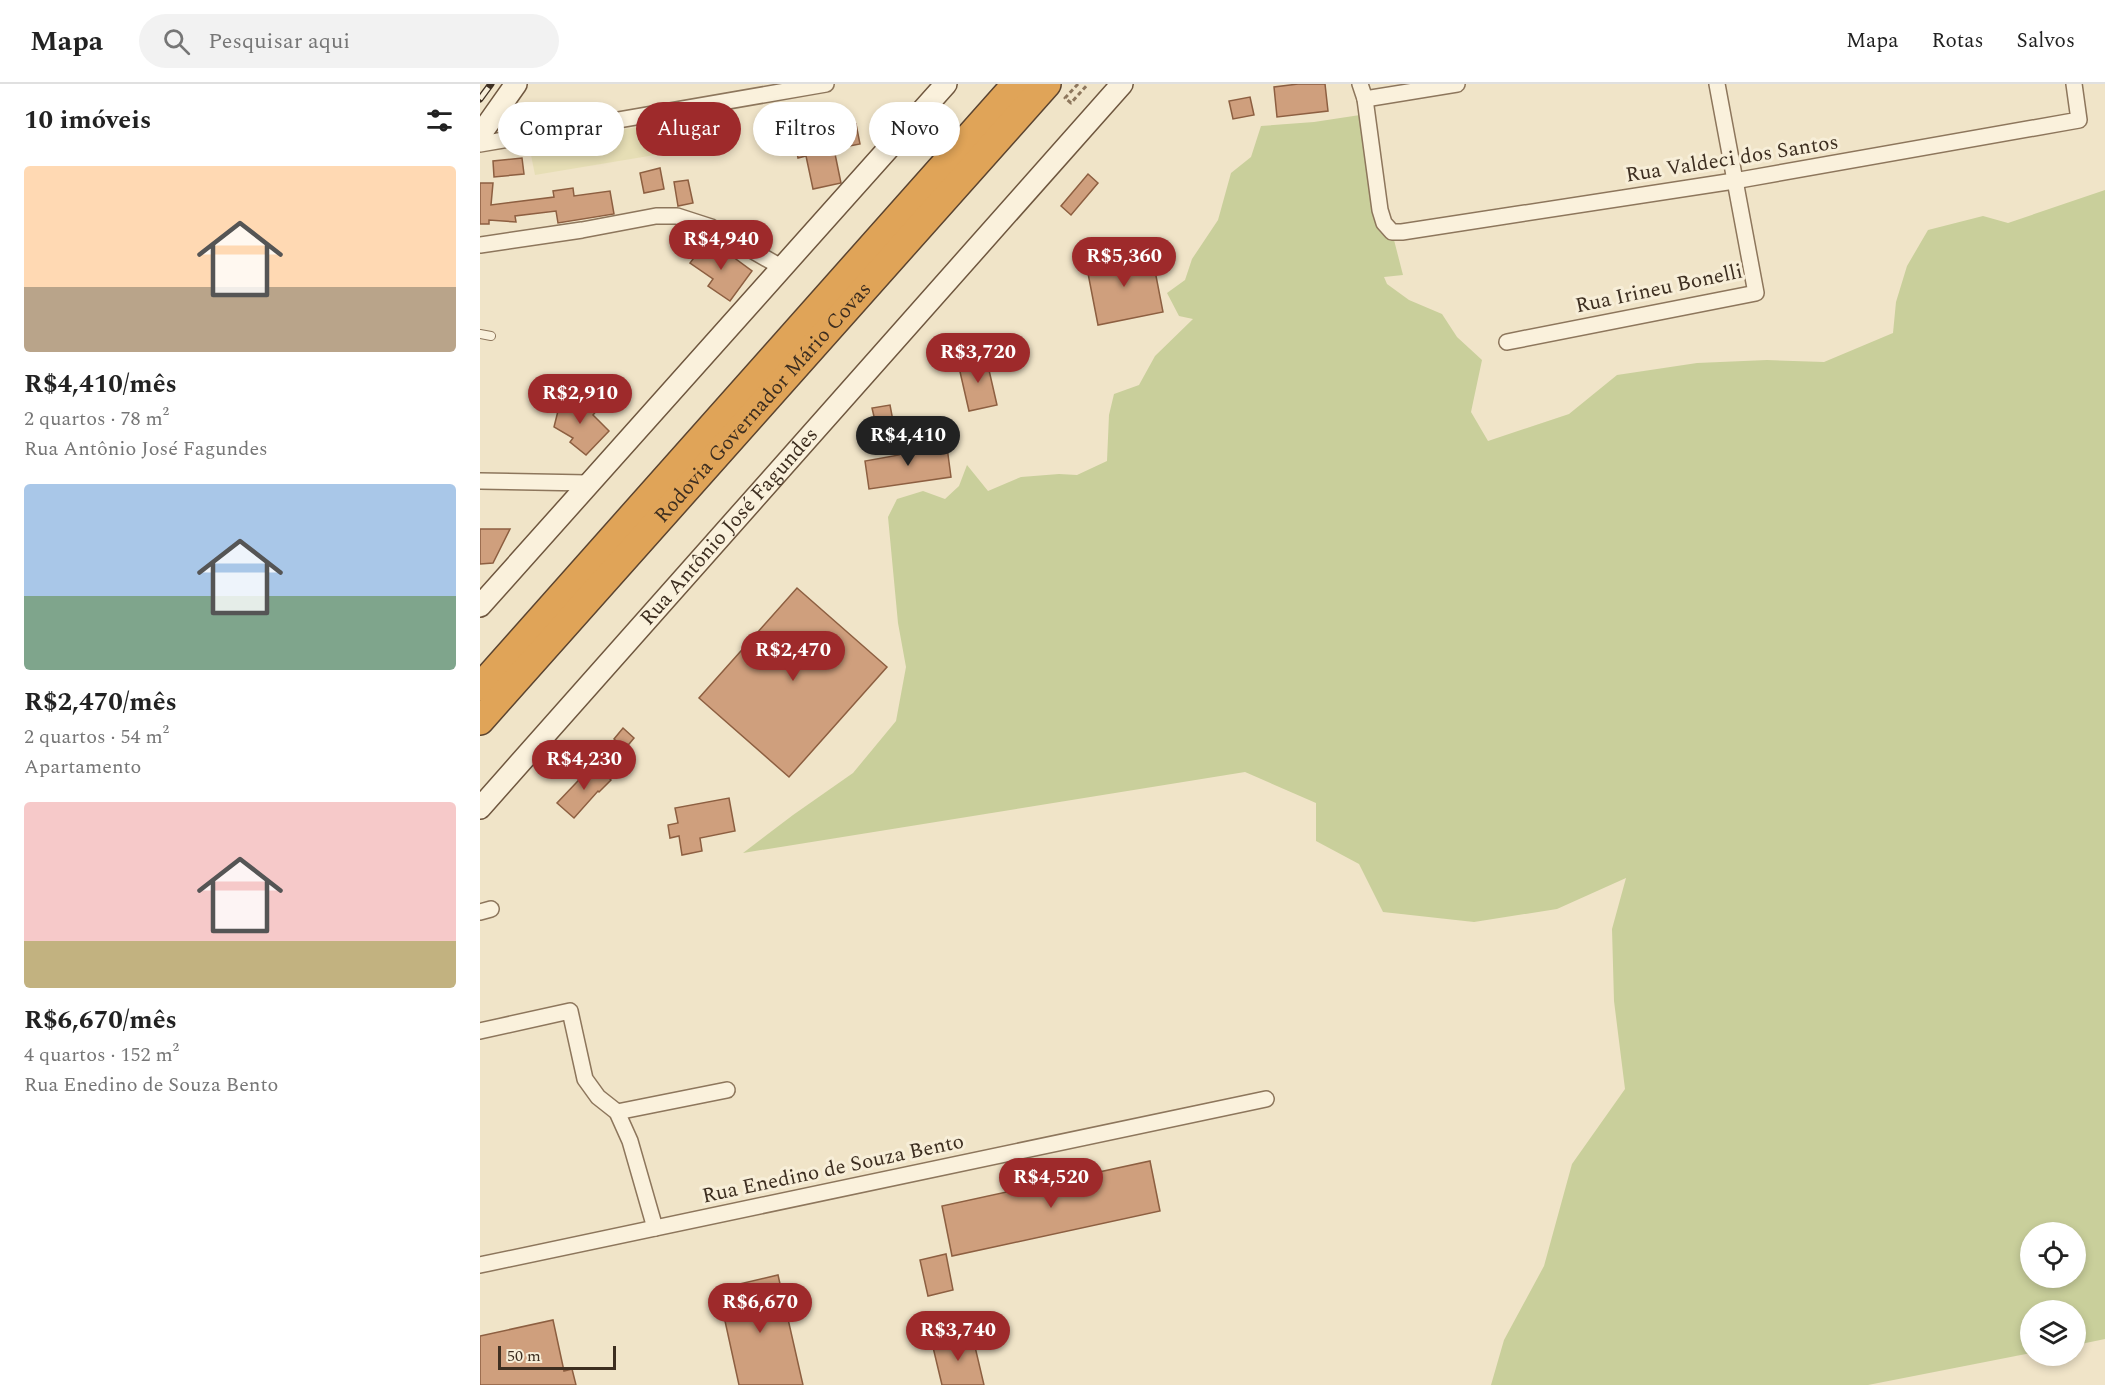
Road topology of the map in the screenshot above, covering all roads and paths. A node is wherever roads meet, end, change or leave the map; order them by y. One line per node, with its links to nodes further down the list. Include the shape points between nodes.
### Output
1 (516, 84): 14 (main road)
2 (826, 84): 15 (street)
3 (946, 84): 18 (main road)
4 (1016, 84): 25 (highway, Rodovia Governador Mário Covas)
5 (1047, 84): 26 (highway, Rodovia Governador Mário Covas)
6 (1078, 84): 7 (path, via 1065,98 1071,103)
7 (1088, 84)
8 (1122, 84): 27 (main road, Rua Antônio José Fagundes)
9 (1360, 84): 13 (street)
10 (1457, 84): 13 (street)
11 (1717, 84): 16 (street, Rua Irineu Bonelli)
12 (2074, 84): 16 (street, Rua Valdeci dos Santos, via 2079,120)
13 (1365, 99): 16 (street, Rua Valdeci dos Santos, via 1380,210 1392,231)
14 (480, 135)
15 (480, 144)
16 (1734, 181): 21 (street, Rua Irineu Bonelli, via 1756,293)
17 (480, 246): 18 (street, via 656,216 677,216 711,227)
18 (781, 267): 23 (main road)
19 (480, 334): 20 (lane)
20 (491, 336)
21 (1507, 342)
22 (480, 481): 23 (street)
23 (588, 483): 24 (main road)
24 (480, 606)
25 (480, 687)
26 (480, 721)
27 (480, 808)
28 (480, 1030): 31 (street, via 570,1011 585,1079 598,1097)
29 (727, 1090): 31 (street)
30 (1266, 1099): 32 (street, Rua Enedino de Souza Bento)
31 (617, 1112): 32 (street, via 630,1141)
32 (655, 1228): 33 (street, Rua Enedino de Souza Bento)
33 (480, 1265)

